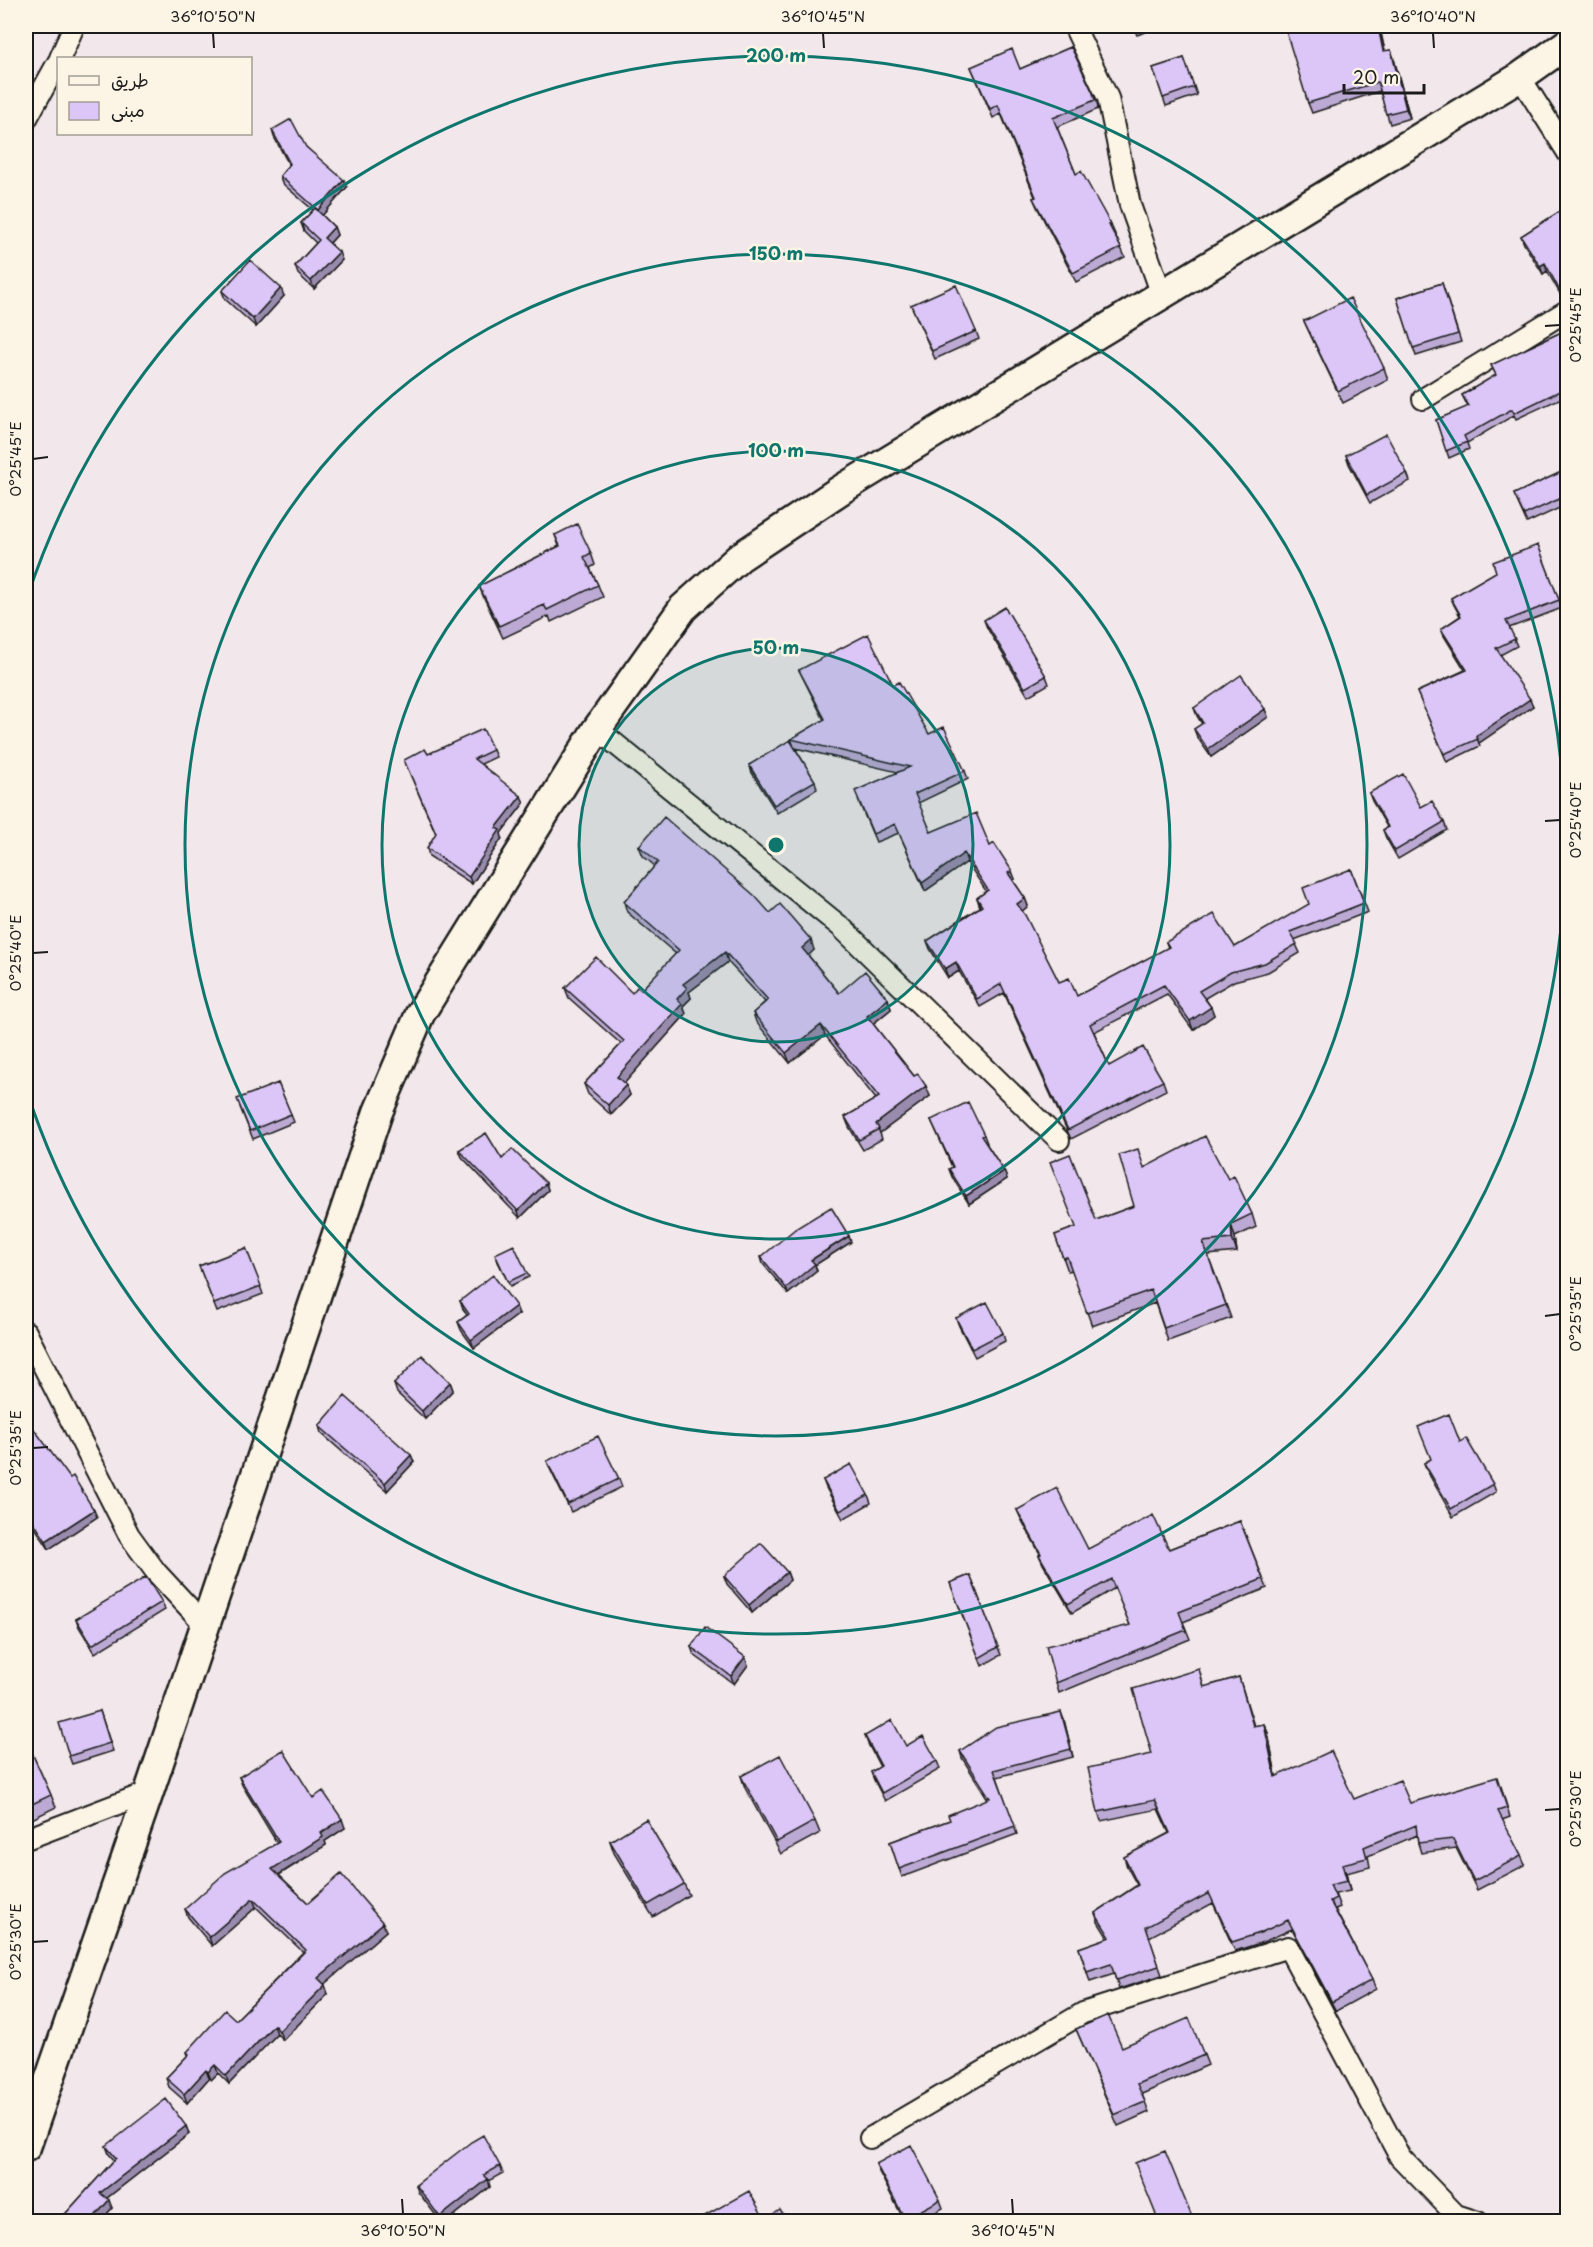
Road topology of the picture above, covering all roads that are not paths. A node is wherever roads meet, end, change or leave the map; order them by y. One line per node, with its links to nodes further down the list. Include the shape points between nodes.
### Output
1 (74, 26): 4 (street)
2 (1074, 26): 9 (street, via 1108,98 1130,205)
3 (1568, 42): 6 (main road)
4 (60, 57)
5 (57, 64): 7 (street)
6 (1520, 77): 8 (street); 9 (main road)
7 (26, 120)
8 (1568, 153)
9 (1162, 295): 12 (main road, via 852,483 740,557 683,608)
10 (1568, 310): 11 (street)
11 (1423, 399)
12 (597, 729): 13 (street, via 841,927); 15 (main road, via 420,1014 378,1112)
13 (1059, 1140)
14 (26, 1332): 15 (street, via 129,1534 156,1572)
15 (205, 1625): 16 (main road)
16 (149, 1792): 17 (street); 19 (main road)
17 (26, 1839)
18 (870, 2138): 20 (street, via 1083,2013 1288,1947 1400,2157 1456,2215)
19 (26, 2147)
20 (1478, 2222)

